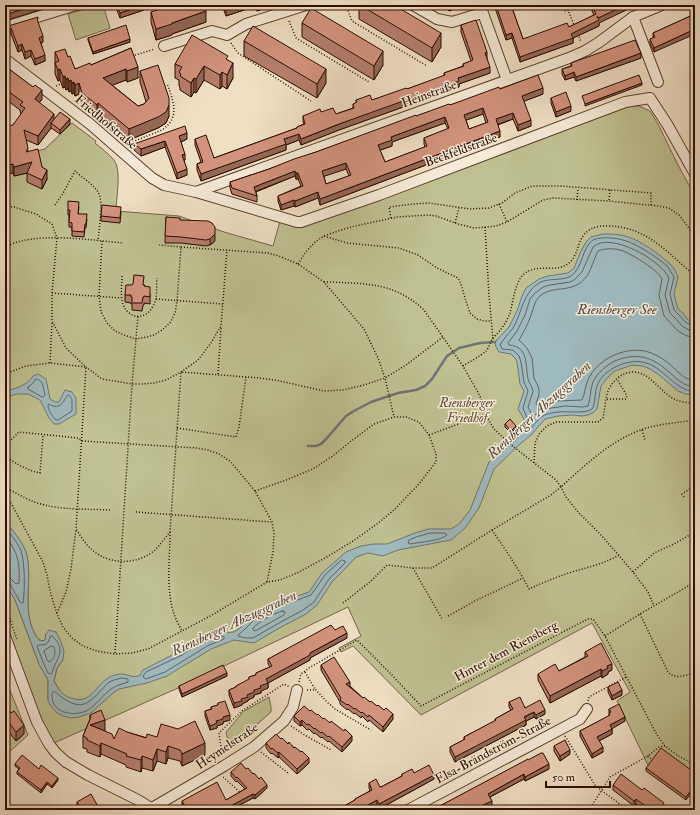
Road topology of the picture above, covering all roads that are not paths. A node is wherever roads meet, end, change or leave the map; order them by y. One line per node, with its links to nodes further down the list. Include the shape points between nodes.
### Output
1 (76, 5): 7 (street)
2 (306, 5): 8 (street, via 246,24 227,35 212,31)
3 (413, 5): 5 (street, via 437,19 452,22)
4 (662, 5): 6 (street, Heinstraße)
5 (481, 9): 10 (street)
6 (633, 17): 10 (street, Heinstraße, via 585,51); 11 (street)
7 (5, 27)
8 (164, 46)
9 (5, 59): 13 (street, Friedhofstraße, via 90,124 152,178 164,184)
10 (507, 80): 13 (street, Heinstraße)
11 (658, 82)
12 (695, 174): 13 (street, Beckfeldstraße, via 650,98 625,102 301,222)
13 (196, 192)
14 (5, 636): 17 (street, via 37,722 56,753 88,775)
15 (297, 690): 17 (street, Heymelstraße, via 293,707 284,721 254,747)
16 (587, 709): 18 (street, Elsa-Brändström-Straße, via 580,719)
17 (153, 809)
18 (408, 810)

